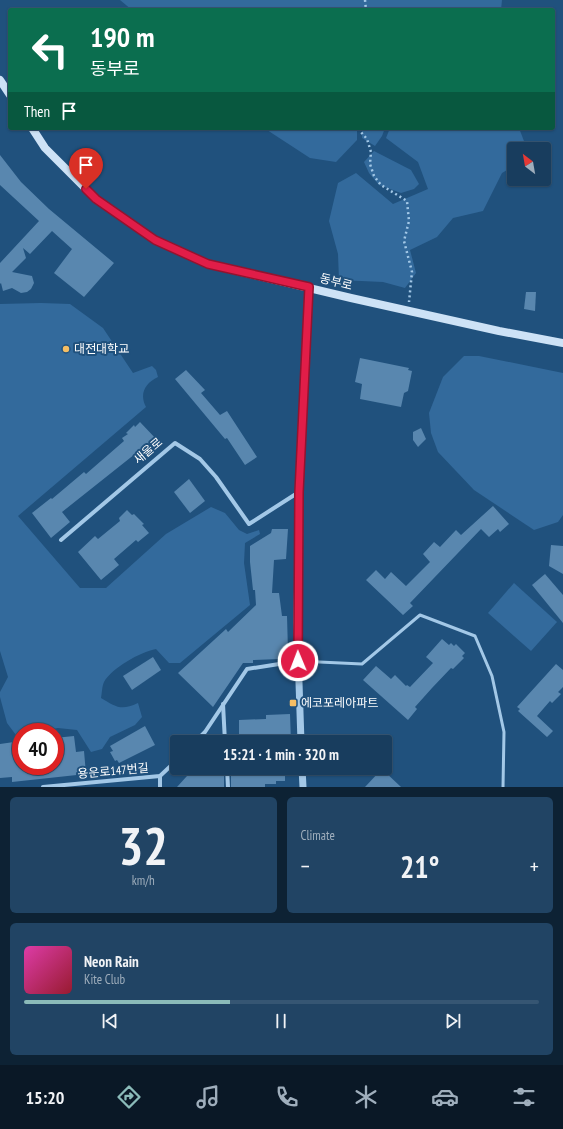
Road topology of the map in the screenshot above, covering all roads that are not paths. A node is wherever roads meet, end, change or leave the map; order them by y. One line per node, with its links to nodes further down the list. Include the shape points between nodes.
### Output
1 (0, 80): 2 (main road)
2 (8, 92)
3 (33, 130): 4 (main road, 동부로, via 45,148 96,199 155,240 208,264)
4 (309, 287): 5 (main road, 동부로, via 408,311); 6 (street)
5 (563, 343)
6 (299, 492): 7 (street, 새울로, via 249,524 200,459 175,443); 8 (street)
7 (61, 540)
8 (298, 661): 9 (street, via 247,669); 12 (street); 22 (lane, via 362,664 420,614 476,636 492,676 504,732)
9 (223, 704): 10 (street); 11 (street)
10 (202, 735)
11 (225, 735)
12 (301, 735)
13 (170, 767): 16 (street, 용운로147번길)
14 (227, 775): 20 (street)
15 (302, 775): 21 (street)
16 (160, 776): 17 (street, 용운로147번길); 19 (street)
17 (80, 785): 18 (street, 용운로147번길)
18 (43, 787)
19 (160, 787)
20 (228, 787)
21 (303, 787)
22 (503, 787)

